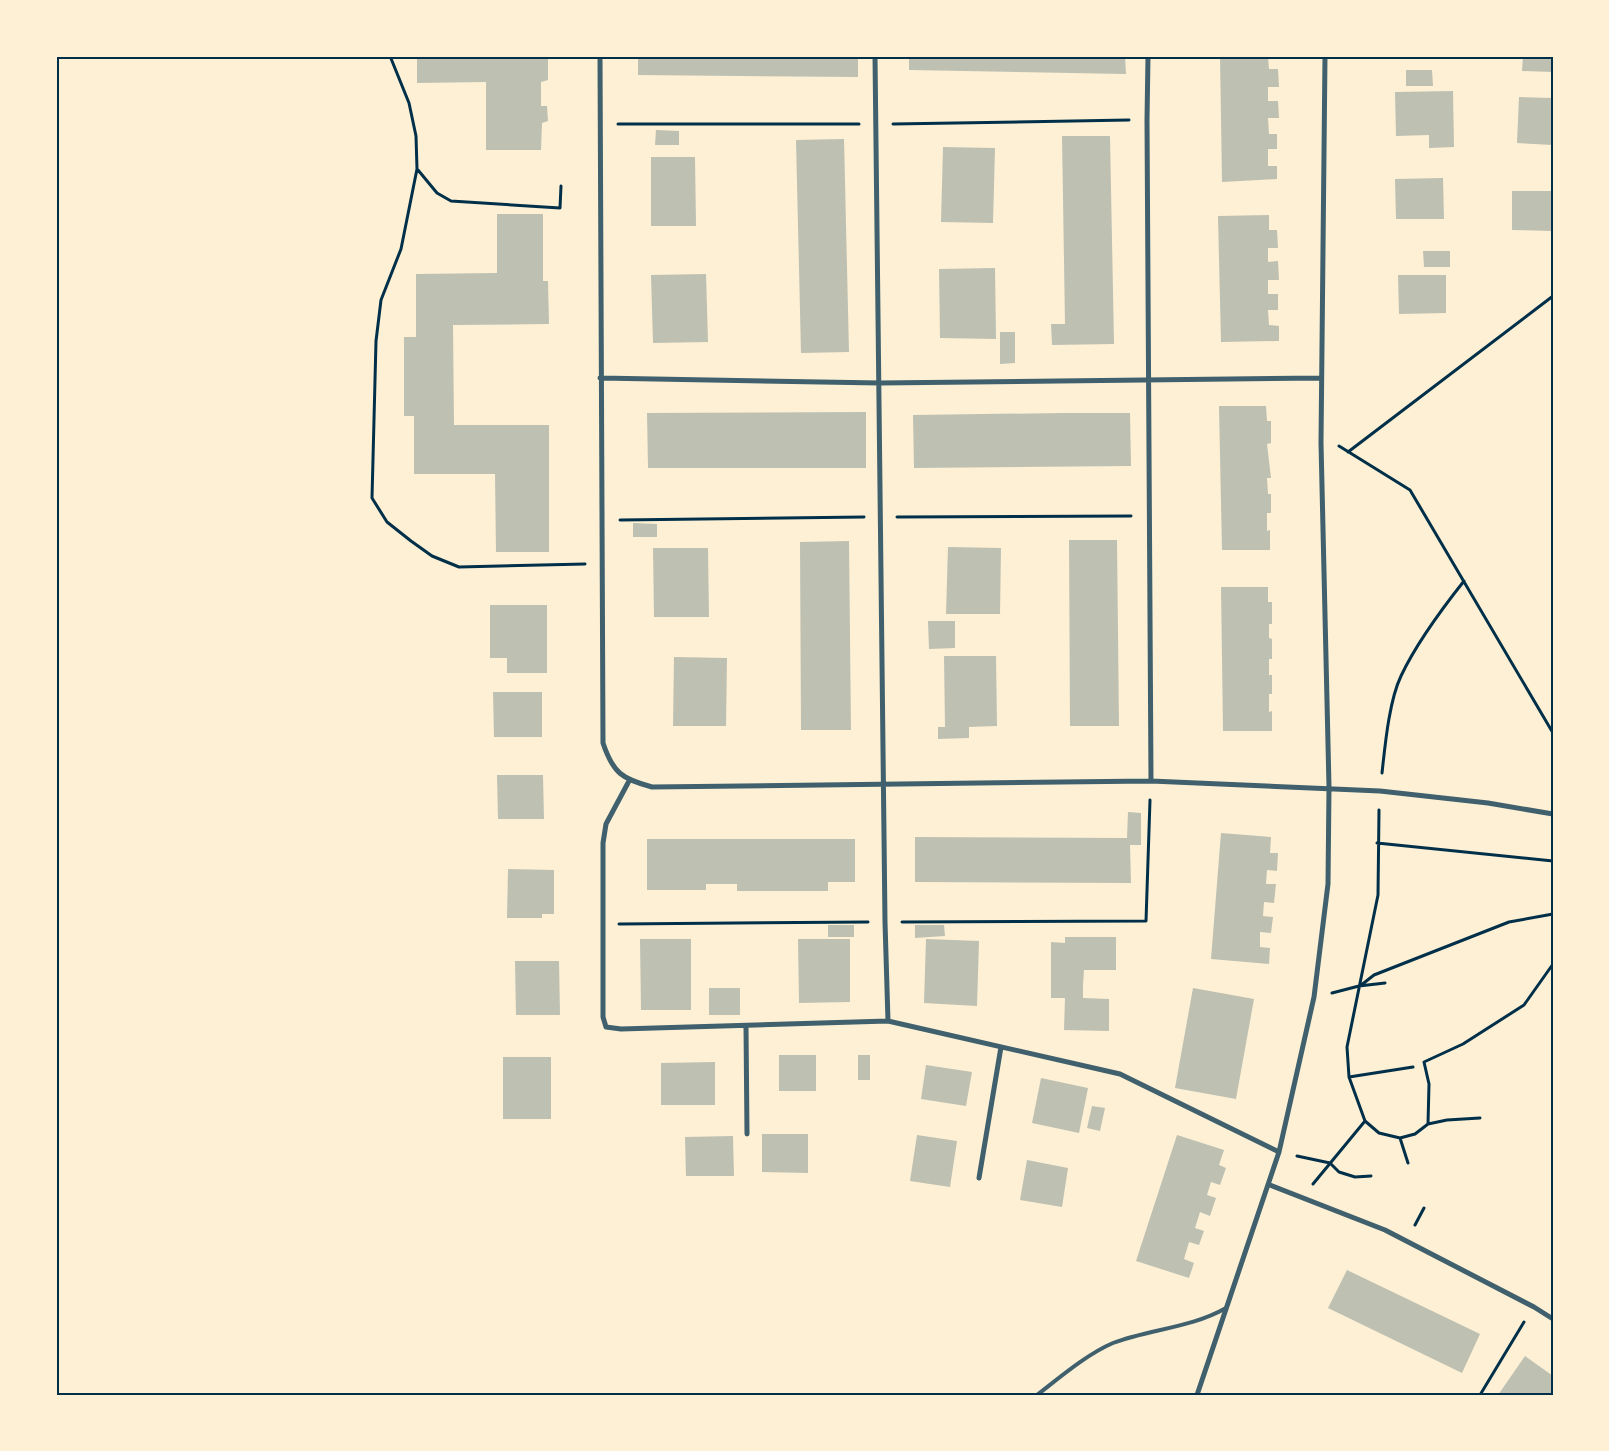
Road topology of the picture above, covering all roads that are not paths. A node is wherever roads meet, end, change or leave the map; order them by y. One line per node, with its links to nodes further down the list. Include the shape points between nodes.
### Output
1 (600, 56): 5 (street)
2 (875, 56): 8 (street)
3 (1148, 56): 7 (street)
4 (1326, 56): 6 (street)
5 (600, 378): 8 (street); 9 (street, via 603,742 608,759)
6 (1321, 378): 7 (street); 12 (street)
7 (1149, 379): 8 (street); 10 (street)
8 (880, 382): 11 (street)
9 (630, 781): 11 (street, via 652,787); 15 (street, via 606,824 603,842 603,1017 606,1027)
10 (1151, 782): 11 (street); 12 (street)
11 (885, 783): 14 (street)
12 (1329, 787): 13 (street, via 1488,802); 18 (street, via 1328,884 1314,997)
13 (1553, 814)
14 (888, 1021): 15 (street); 16 (street)
15 (746, 1026): 17 (street)
16 (1001, 1047): 18 (street, via 1120,1074); 19 (street)
17 (746, 1134)
18 (1279, 1152): 20 (street)
19 (979, 1178)
20 (1270, 1185): 21 (street); 22 (street, via 1385,1230)
21 (1228, 1307): 23 (lane, via 1208,1318 1112,1344); 24 (street)
22 (1553, 1319)
23 (1037, 1395)
24 (1197, 1395)

